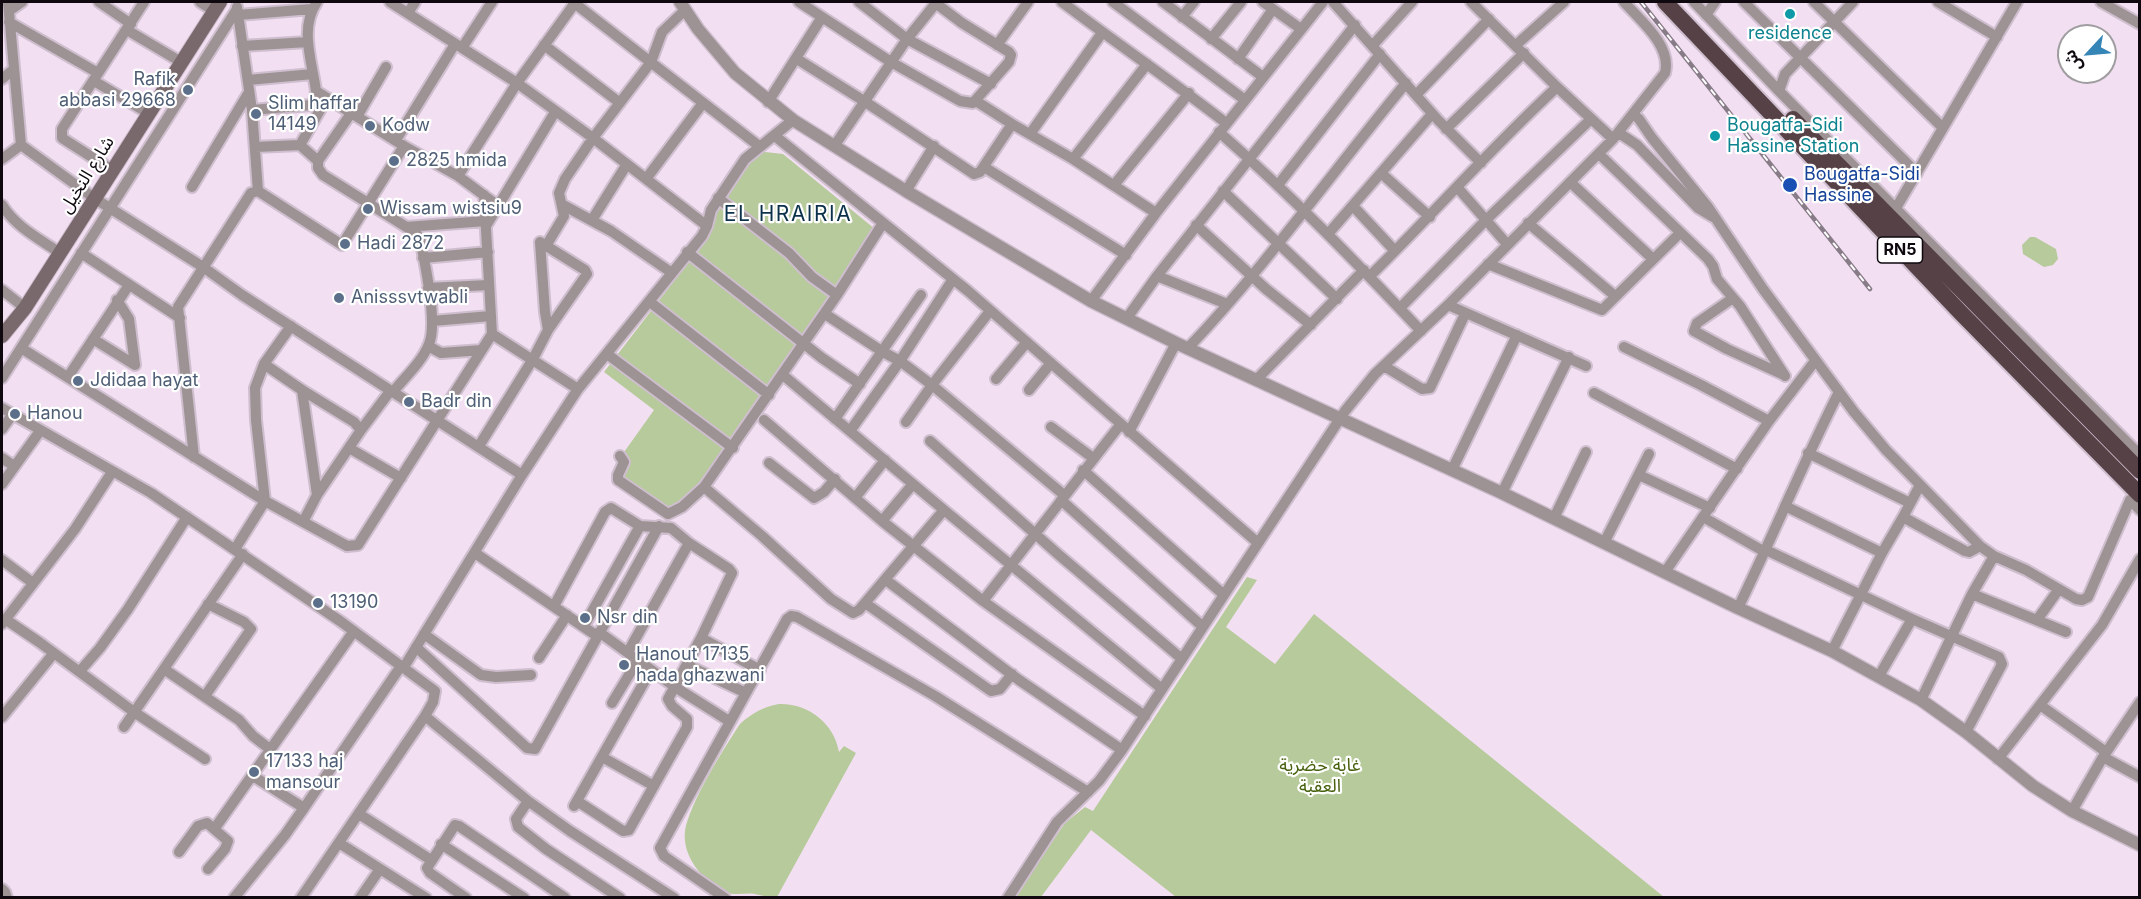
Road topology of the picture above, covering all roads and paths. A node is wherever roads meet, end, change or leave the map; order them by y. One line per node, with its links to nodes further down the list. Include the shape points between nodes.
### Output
1 (22, 2): 40 (street)
2 (99, 2): 49 (street)
3 (144, 2): 49 (street)
4 (200, 2): 36 (street)
5 (390, 2): 41 (street)
6 (415, 2): 41 (street)
7 (492, 2): 59 (street)
8 (574, 2): 56 (street); 66 (street)
9 (800, 2): 44 (street)
10 (859, 2): 53 (street)
11 (935, 2): 53 (street); 57 (street)
12 (1028, 2): 57 (street)
13 (1062, 2): 51 (street)
14 (1113, 2): 87 (street)
15 (1163, 2): 43 (street)
16 (1194, 2): 43 (street)
17 (1241, 2): 54 (street)
18 (1263, 2): 39 (street)
19 (1323, 2): 50 (street)
20 (1412, 2): 61 (street)
21 (1471, 2): 45 (street)
22 (1564, 2): 60 (street)
23 (1624, 2): 97 (street, via 1662,47 1667,60 1665,73)
24 (1665, 2): 288 (highway, RN5)
25 (1679, 2): 276 (highway, RN5)
26 (1694, 2): 42 (street)
27 (1716, 2): 42 (street)
28 (1743, 2): 62 (street)
29 (1814, 2): 46 (street)
30 (1853, 2): 46 (street)
31 (1938, 2): 52 (street)
32 (2017, 2): 52 (street)
33 (2101, 2): 47 (street)
34 (1340, 4): 48 (street)
35 (315, 5): 38 (street); 55 (street, via 307,29)
36 (217, 6): 65 (main road, شارع النخيل)
37 (682, 6): 66 (street, via 662,32); 89 (street, via 735,73)
38 (237, 8): 58 (street); 145 (street)
39 (1273, 9): 50 (street); 64 (street)
40 (9, 11): 70 (street); 72 (street)
41 (408, 13): 59 (street)
42 (1706, 15): 81 (street)
43 (1182, 16): 54 (street)
44 (822, 17): 63 (street); 67 (street)
45 (1490, 19): 60 (street); 84 (street)
46 (1834, 22): 62 (street); 102 (street)
47 (2139, 24)
48 (1355, 25): 61 (street); 117 (street)
49 (129, 27): 65 (street); 72 (street)
50 (1301, 29): 73 (street)
51 (1102, 33): 68 (street); 105 (street)
52 (1997, 37): 102 (street)
53 (907, 39): 67 (street); 77 (street)
54 (1211, 39): 64 (street)
55 (308, 42): 58 (street); 71 (street)
56 (544, 45): 76 (street); 91 (street)
57 (997, 45): 77 (street, via 1009,52 1010,59)
58 (242, 46): 75 (street)
59 (459, 46): 76 (street); 109 (street)
60 (1520, 49): 79 (street); 103 (street)
61 (1377, 50): 78 (street); 131 (street)
62 (1801, 57): 81 (street, via 1784,76); 126 (street)
63 (797, 59): 86 (street); 89 (street)
64 (1238, 59): 73 (street)
65 (181, 62): 94 (main road, شارع النخيل)
66 (651, 62): 90 (street); 91 (street)
67 (891, 62): 86 (street); 88 (street, via 960,101)
68 (1147, 64): 83 (street); 119 (street)
69 (386, 68): 95 (street)
70 (14, 69): 74 (street); 110 (street)
71 (314, 74): 75 (street); 80 (street)
72 (96, 77): 94 (street); 124 (street, via 61,136)
73 (1263, 77): 87 (street)
74 (2, 79)
75 (248, 80): 82 (street)
76 (517, 83): 93 (street); 127 (street)
77 (991, 84): 88 (street)
78 (1406, 84): 84 (street); 147 (street)
79 (1557, 87): 98 (street); 121 (street)
80 (316, 91): 85 (street); 92 (street, via 311,105)
81 (1779, 91): 146 (street)
82 (249, 92): 92 (street); 132 (street)
83 (1189, 93): 100 (street); 130 (street)
84 (1416, 95): 96 (street)
85 (327, 98): 95 (street); 111 (street)
86 (864, 100): 112 (street); 114 (street)
87 (1245, 100): 100 (street)
88 (976, 101): 101 (street)
89 (768, 102): 99 (street)
90 (703, 103): 113 (street); 128 (street)
91 (620, 104): 108 (street)
92 (252, 110): 115 (street)
93 (555, 112): 108 (street); 142 (street)
94 (148, 113): 124 (main road, شارع النخيل)
95 (355, 114): 109 (street); 120 (street)
96 (1432, 114): 103 (street); 125 (street)
97 (1633, 114): 107 (street); 150 (street)
98 (1591, 119): 107 (street); 152 (street)
99 (793, 120): 106 (street); 112 (street)
100 (1226, 123): 104 (street)
101 (1012, 124): 105 (street); 123 (street)
102 (1943, 128): 126 (street)
103 (1446, 129): 121 (street)
104 (1219, 132): 117 (street); 148 (street)
105 (1030, 134): 119 (street)
106 (775, 136): 113 (street); 153 (street)
107 (1616, 136): 116 (street); 150 (street, via 1637,145 1698,208)
108 (593, 138): 122 (street); 143 (street, via 565,179 559,193)
109 (400, 143): 127 (street); 140 (street)
110 (21, 145): 118 (street); 138 (street)
111 (300, 145): 115 (street); 120 (street)
112 (835, 145): 135 (street)
113 (759, 146): 139 (street)
114 (934, 146): 123 (street, via 970,173 977,174); 135 (street)
115 (255, 147): 134 (street)
116 (1599, 154): 129 (street); 159 (street)
117 (1249, 158): 131 (street); 136 (street)
118 (2, 159)
119 (1073, 159): 130 (street)
120 (318, 161): 140 (street, via 323,175)
121 (1481, 163): 133 (street)
122 (627, 164): 128 (street); 151 (street)
123 (984, 167): 169 (street)
124 (112, 170): 138 (main road, شارع النخيل)
125 (1381, 173): 144 (street); 149 (street)
126 (1917, 173): 146 (street)
127 (458, 176): 137 (street)
128 (646, 179): 157 (street)
129 (1570, 182): 154 (street); 171 (street)
130 (1114, 185): 148 (street)
131 (1278, 185): 147 (street)
132 (192, 187)
133 (1457, 187): 149 (street); 152 (street)
134 (258, 191): 140 (street, via 340,245); 173 (street, via 251,193)
135 (906, 191): 189 (street)
136 (1223, 191): 156 (street); 161 (street)
137 (484, 195): 142 (street); 155 (street)
138 (94, 198): 145 (street); 167 (main road, شارع النخيل)
139 (718, 198): 157 (street); 183 (street)
140 (368, 204): 158 (street)
141 (2, 205): 167 (street, via 21,227)
142 (497, 205): 155 (street)
143 (563, 205): 151 (street); 163 (street, via 563,220)
144 (1353, 206): 160 (street); 164 (street)
145 (110, 208): 168 (street); 173 (street)
146 (1896, 208): 265 (street)
147 (1305, 211): 160 (street); 161 (street)
148 (1156, 213): 169 (street)
149 (1430, 217): 164 (street)
150 (1713, 217): 222 (street)
151 (592, 220): 174 (street)
152 (1486, 220): 162 (street); 194 (street)
153 (882, 223): 178 (street); 183 (street)
154 (1528, 223): 162 (street); 185 (street)
155 (486, 224): 158 (street); 165 (street)
156 (1196, 225): 176 (street); 177 (street)
157 (707, 226): 166 (street)
158 (406, 227): 170 (street, via 418,236)
159 (1680, 233): 171 (street); 186 (street, via 1708,259 1717,279)
160 (1328, 234): 175 (street)
161 (1278, 243): 177 (street); 187 (street)
162 (1507, 244): 172 (street)
163 (546, 246): 204 (street, via 540,242); 204 (street, via 587,274)
164 (1395, 251): 175 (street)
165 (488, 252): 170 (street); 180 (street)
166 (687, 252): 174 (street); 211 (street)
167 (60, 253): 193 (main road, شارع النخيل)
168 (81, 253): 179 (street); 215 (street)
169 (1126, 255): 189 (street)
170 (423, 258): 181 (street)
171 (1653, 259): 185 (street)
172 (1488, 264): 185 (street, via 1600,310); 192 (street)
173 (202, 267): 199 (street, via 178,304); 203 (street)
174 (672, 273): 190 (street)
175 (1367, 273): 187 (street); 194 (street)
176 (1157, 276): 191 (street); 200 (street)
177 (1251, 276): 191 (street); 202 (street)
178 (953, 279): 195 (street); 221 (street)
179 (129, 285): 188 (street); 199 (street)
180 (489, 285): 181 (street); 198 (street)
181 (428, 288): 201 (street)
182 (2, 290): 193 (street)
183 (837, 295): 196 (street)
184 (921, 295): 217 (street)
185 (1615, 296)
186 (1733, 298): 228 (street); 228 (street, via 1696,323 1694,331)
187 (1337, 299): 202 (street)
188 (117, 300): 209 (street); 209 (street, via 129,319 135,365)
189 (1091, 301): 200 (street)
190 (650, 302): 218 (street); 242 (street)
191 (1227, 304): 212 (street)
192 (1448, 305): 197 (street); 205 (street)
193 (25, 308): 207 (main road, شارع النخيل)
194 (1400, 308): 205 (street)
195 (990, 311): 210 (street); 235 (street)
196 (825, 314): 211 (street); 217 (street)
197 (1465, 314): 208 (street); 225 (street, via 1430,388 1422,389)
198 (491, 316): 201 (street); 206 (street)
199 (180, 318): 267 (street)
200 (1127, 318): 212 (street)
201 (432, 321): 213 (street)
202 (1311, 325): 232 (street)
203 (291, 326): 224 (street); 239 (street)
204 (548, 330): 220 (street)
205 (1421, 331): 225 (street)
206 (492, 334): 216 (street); 220 (street)
207 (2, 336)
208 (1517, 336): 219 (street); 275 (street)
209 (93, 339): 229 (street)
210 (1028, 342): 223 (street); 231 (street)
211 (803, 343): 227 (street); 234 (street)
212 (1182, 345): 232 (street); 257 (street)
213 (428, 346): 216 (street, via 441,353); 239 (street)
214 (1624, 347): 249 (street)
215 (21, 348): 229 (street); 230 (street)
216 (482, 351): 248 (street)
217 (883, 352): 221 (street); 234 (street)
218 (607, 354): 236 (street); 261 (street)
219 (1569, 357): 226 (street); 286 (street)
220 (532, 359): 236 (street); 259 (street)
221 (900, 361): 235 (street); 256 (street)
222 (1815, 361): 233 (street); 240 (street)
223 (1051, 363): 238 (street); 251 (street)
224 (264, 364): 237 (street); 291 (street, via 255,388)
225 (1384, 366): 245 (street)
226 (1586, 366)
227 (783, 375): 242 (street); 246 (street)
228 (1785, 376): 233 (street)
229 (69, 377): 267 (street)
230 (2, 378)
231 (996, 379)
232 (1256, 380): 245 (street)
233 (1798, 382): 249 (street)
234 (860, 384): 246 (street)
235 (932, 385): 250 (street); 289 (street)
236 (578, 389): 278 (street)
237 (302, 390): 254 (street); 287 (street)
238 (1029, 390)
239 (392, 391): 248 (street); 254 (street)
240 (1839, 392): 263 (street); 284 (street)
241 (1594, 393): 273 (street)
242 (769, 395): 261 (street)
243 (2, 408): 244 (street)
244 (12, 415): 253 (street); 255 (street)
245 (1341, 417): 275 (street); 306 (street)
246 (836, 419): 256 (street)
247 (764, 420): 281 (street)
248 (438, 421): 259 (street); 280 (street)
249 (1769, 421): 273 (street)
250 (906, 422)
251 (1120, 425): 257 (street); 269 (street)
252 (1051, 427): 269 (street)
253 (2, 429)
254 (361, 430): 260 (street)
255 (40, 431): 272 (street); 277 (street)
256 (850, 431): 270 (street)
257 (1129, 432): 306 (street)
258 (930, 441): 304 (street)
259 (479, 446): 278 (street)
260 (349, 448): 280 (street); 287 (street)
261 (733, 448): 285 (street)
262 (1586, 452): 299 (street)
263 (1808, 453): 292 (street); 293 (street)
264 (1649, 454): 279 (street)
265 (2139, 455)
266 (620, 456): 285 (street, via 624,462 618,480 668,514)
267 (194, 457): 291 (street)
268 (2, 458): 272 (street)
269 (1093, 458): 274 (street)
270 (885, 460): 283 (street); 290 (street)
271 (769, 463): 281 (street, via 814,498)
272 (14, 466): 282 (street)
273 (1737, 469): 296 (street)
274 (1083, 470): 289 (street); 323 (street)
275 (1452, 470): 286 (street)
276 (2139, 471)
277 (112, 472): 298 (street); 320 (street)
278 (522, 475): 312 (street)
279 (1640, 475): 296 (street); 307 (street)
280 (401, 478): 301 (street, via 357,545 347,546)
281 (835, 479): 290 (street)
282 (2, 483)
283 (913, 484): 294 (street); 300 (street)
284 (1920, 485): 292 (street); 309 (street)
285 (704, 487): 326 (street, via 831,599 853,613)
286 (1502, 493): 299 (street)
287 (317, 495): 301 (street)
288 (2139, 495)
289 (1062, 497): 304 (street); 335 (street)
290 (855, 498): 300 (street)
291 (265, 501): 301 (street); 311 (street)
292 (1910, 503): 297 (street)
293 (1785, 506): 310 (street); 313 (street)
294 (944, 510): 308 (street); 317 (street)
295 (2139, 510): 321 (street, via 2130,500 2088,597 2079,600)
296 (1707, 513): 310 (street); 318 (street)
297 (1903, 517): 309 (street, via 1965,551); 313 (street)
298 (187, 518): 311 (street); 354 (street, via 128,609)
299 (1554, 518): 307 (street)
300 (882, 521): 308 (street)
301 (303, 522)
302 (640, 526): 303 (street); 328 (street, via 613,509 607,510); 334 (street)
303 (659, 526): 305 (street, via 671,528); 339 (street)
304 (1034, 533): 317 (street); 347 (street)
305 (689, 543): 341 (street, via 732,573); 344 (street)
306 (1258, 543): 323 (street)
307 (1604, 543): 318 (street)
308 (913, 546): 319 (street); 325 (street)
309 (1980, 546): 314 (street)
310 (1766, 551): 324 (street); 329 (street)
311 (239, 552): 327 (street); 336 (street)
312 (475, 553): 328 (street); 338 (street)
313 (1882, 553): 324 (street)
314 (1994, 556): 321 (street); 322 (street)
315 (2139, 559): 364 (street, via 2102,625)
316 (2, 560): 320 (street)
317 (1011, 564): 325 (street); 359 (street)
318 (1665, 572): 329 (street)
319 (886, 580): 326 (street); 355 (street)
320 (33, 583): 333 (street)
321 (2059, 589): 332 (street)
322 (1972, 594): 332 (street); 340 (street)
323 (1224, 595): 335 (street)
324 (1861, 595): 331 (street); 343 (street)
325 (983, 601): 368 (street)
326 (865, 603): 355 (street, via 991,690 1000,689)
327 (208, 604): 351 (street); 361 (street, via 251,629)
328 (554, 606): 330 (street)
329 (1738, 608): 343 (street)
330 (567, 615): 334 (street); 346 (street)
331 (1912, 619): 340 (street); 357 (street)
332 (2037, 620): 337 (street)
333 (3, 621): 345 (street)
334 (584, 626): 339 (street)
335 (1203, 627): 347 (street)
336 (354, 631): 350 (street); 373 (street)
337 (2066, 632)
338 (424, 634): 342 (street); 356 (street, via 481,675)
339 (598, 634): 342 (street, via 533,749 527,748); 344 (street)
340 (1952, 637): 362 (street); 372 (street, via 2001,660 2001,668)
341 (701, 638): 349 (street); 353 (street)
342 (416, 646): 350 (street)
343 (1832, 651): 357 (street)
344 (628, 652): 348 (street)
345 (54, 653): 354 (street); 369 (street)
346 (539, 658)
347 (1182, 659): 359 (street)
348 (638, 660): 352 (street); 363 (street)
349 (687, 664): 358 (street); 360 (street)
350 (402, 667): 367 (street, via 435,693); 384 (street)
351 (164, 669): 361 (street); 366 (street)
352 (651, 670): 358 (street); 376 (street)
353 (760, 670): 360 (street); 382 (street, via 787,620 797,617 936,696)
354 (80, 671): 366 (street)
355 (1012, 674): 374 (street)
356 (531, 675)
357 (1879, 676): 362 (street)
358 (675, 687): 370 (street); 381 (street, via 669,702 688,724)
359 (1162, 688): 368 (street)
360 (746, 693): 370 (street)
361 (205, 696): 373 (street)
362 (1921, 700): 372 (street)
363 (612, 703)
364 (2040, 705): 375 (street); 378 (street)
365 (2138, 709): 375 (street)
366 (134, 712): 371 (street); 377 (street)
367 (425, 716): 383 (street); 386 (street)
368 (1144, 716): 374 (street)
369 (2, 717)
370 (729, 721): 407 (street, via 660,850)
371 (123, 727)
372 (1966, 732): 378 (street)
373 (271, 750): 379 (street)
374 (1122, 750): 382 (street)
375 (2105, 755): 380 (street); 385 (street)
376 (602, 757): 381 (street); 381 (street, via 575,804 627,832)
377 (205, 759)
378 (1998, 759): 385 (street)
379 (253, 776): 384 (street); 387 (street)
380 (2139, 777)
381 (654, 786)
382 (1088, 792): 408 (street, via 1057,822)
383 (528, 801): 405 (street, via 516,819 518,827); 406 (street)
384 (304, 808): 398 (street)
385 (2072, 811): 390 (street)
386 (358, 814): 388 (street); 392 (street)
387 (215, 828): 391 (street, via 202,823); 393 (street, via 226,838 227,845)
388 (339, 843): 394 (street); 399 (street)
389 (441, 844): 392 (street); 403 (street); 404 (street, via 455,825 459,826)
390 (2139, 845)
391 (179, 852)
392 (431, 860): 402 (street, via 427,868 430,873)
393 (208, 869)
394 (380, 869): 396 (street); 400 (street)
395 (2, 889): 397 (street)
396 (413, 894): 401 (street)
397 (7, 897)
398 (234, 897)
399 (301, 897)
400 (360, 897)
401 (426, 897)
402 (466, 897)
403 (524, 897)
404 (565, 897)
405 (620, 897)
406 (674, 897)
407 (725, 897)
408 (1008, 897)

